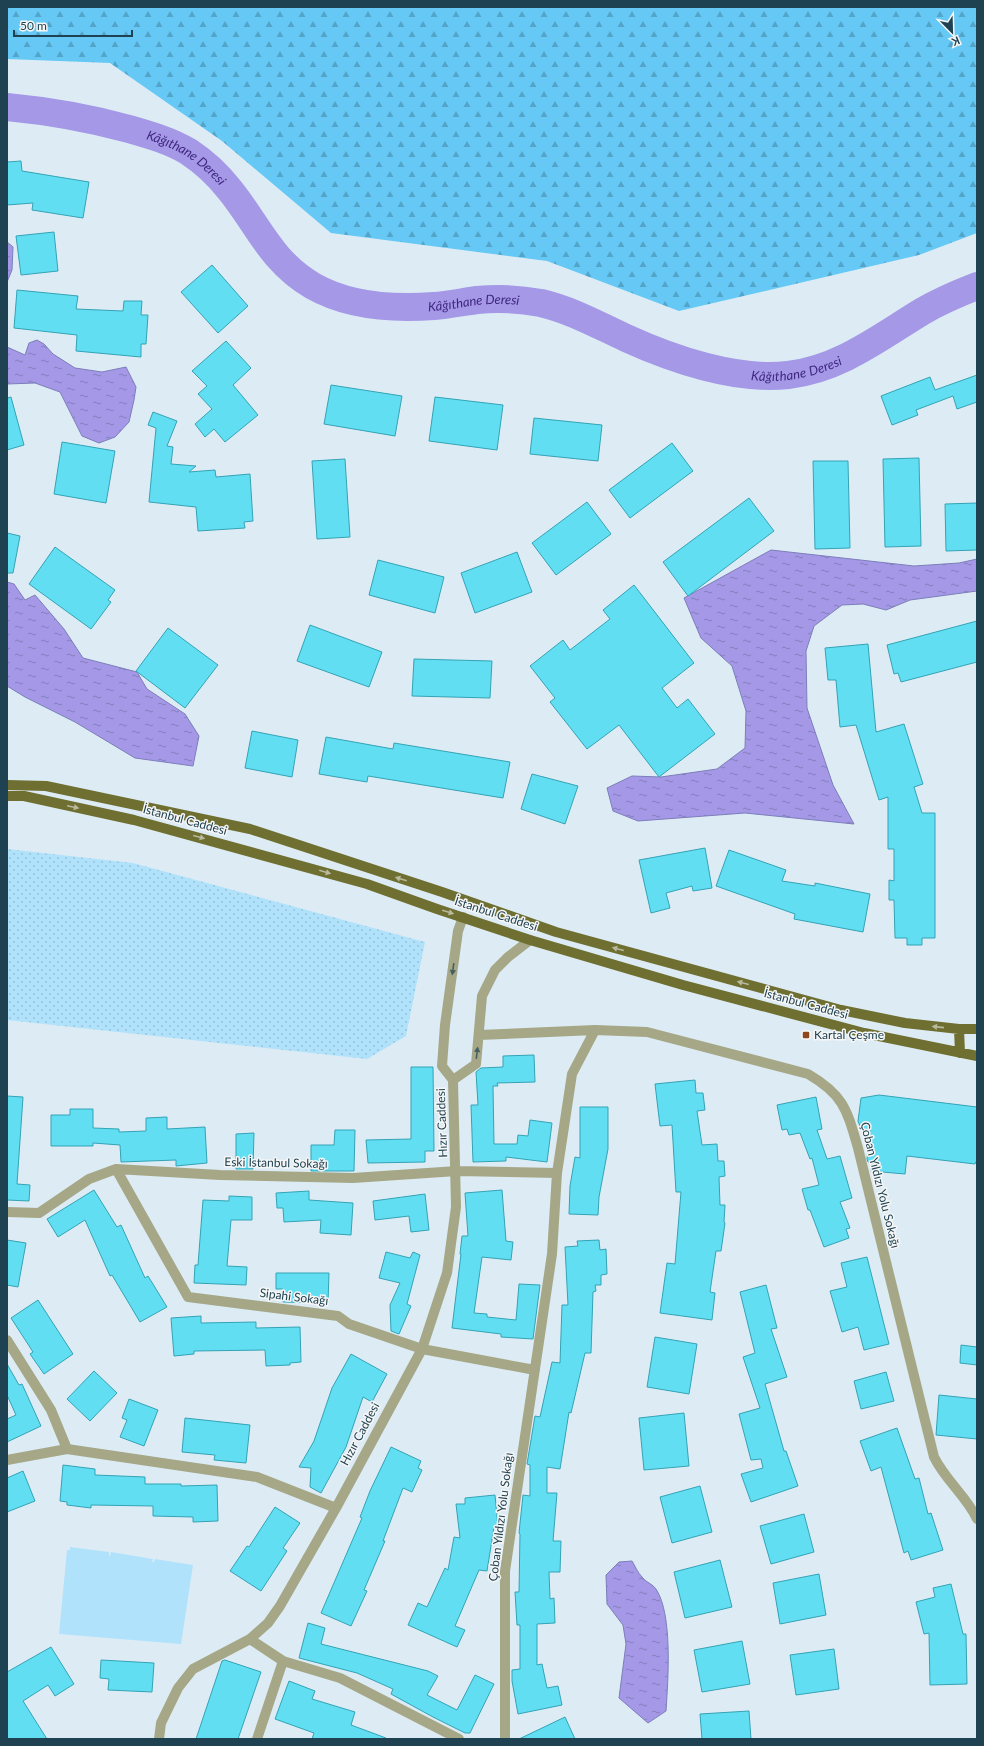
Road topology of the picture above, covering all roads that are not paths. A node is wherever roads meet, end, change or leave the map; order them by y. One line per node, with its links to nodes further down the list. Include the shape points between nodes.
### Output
1 (7, 785): 2 (main road, İstanbul Caddesi)
2 (46, 786): 4 (main road); 5 (main road, İstanbul Caddesi, one-way to 2, via 250,830)
3 (7, 796): 4 (main road, İstanbul Caddesi, via 24,796)
4 (49, 802): 6 (main road, İstanbul Caddesi, one-way to 6, via 134,820 276,858 367,884)
5 (468, 901): 6 (main road); 8 (main road, İstanbul Caddesi, one-way to 5, via 905,1024 841,1010 556,932)
6 (463, 917): 7 (main road, İstanbul Caddesi); 14 (street, Hızır Caddesi, one-way to 14, via 458,931 442,1066)
7 (530, 940): 11 (street, Hızır Caddesi, via 495,970 482,996); 12 (main road, İstanbul Caddesi, via 683,985 844,1028)
8 (959, 1029): 9 (main road, İstanbul Caddesi); 12 (main road)
9 (977, 1029)
10 (595, 1030): 11 (street, Çoban Yıldızı Yolu Sokağı); 17 (street, via 572,1074); 25 (street, Çoban Yıldızı Yolu Sokağı, via 648,1032 808,1074 836,1094 847,1111 858,1148 934,1457 941,1471)
11 (479, 1035): 14 (street, Hızır Caddesi, one-way to 11, via 476,1064)
12 (960, 1053): 13 (main road, İstanbul Caddesi)
13 (977, 1056)
14 (453, 1080): 16 (street, Hızır Caddesi)
15 (116, 1169): 16 (street, Eski İstanbul Sokağı, via 220,1175 353,1178); 18 (street, Eski İstanbul Sokağı, via 88,1179 39,1213); 20 (street, Sipahi Sokağı, via 188,1297 338,1316 349,1324)
16 (457, 1171): 17 (street, Eski İstanbul Sokağı); 20 (street, Hızır Caddesi, via 456,1207 447,1273)
17 (557, 1173): 21 (street, Çoban Yıldızı Yolu Sokağı, via 552,1254)
18 (7, 1212)
19 (7, 1340): 22 (street, via 51,1410)
20 (422, 1349): 21 (street, Sipahi Sokağı); 24 (street, Hızır Caddesi)
21 (535, 1370): 31 (street, Çoban Yıldızı Yolu Sokağı, via 505,1571)
22 (66, 1449): 23 (street); 24 (street, via 257,1477)
23 (7, 1460)
24 (336, 1508): 26 (street, Hızır Caddesi, via 280,1606 268,1623)
25 (977, 1519)
26 (250, 1639): 27 (street); 28 (street, Hızır Caddesi, via 193,1669 178,1688 161,1723)
27 (283, 1660): 29 (street); 30 (street, via 340,1678)
28 (159, 1739)
29 (257, 1739)
30 (458, 1739)
31 (505, 1739)

